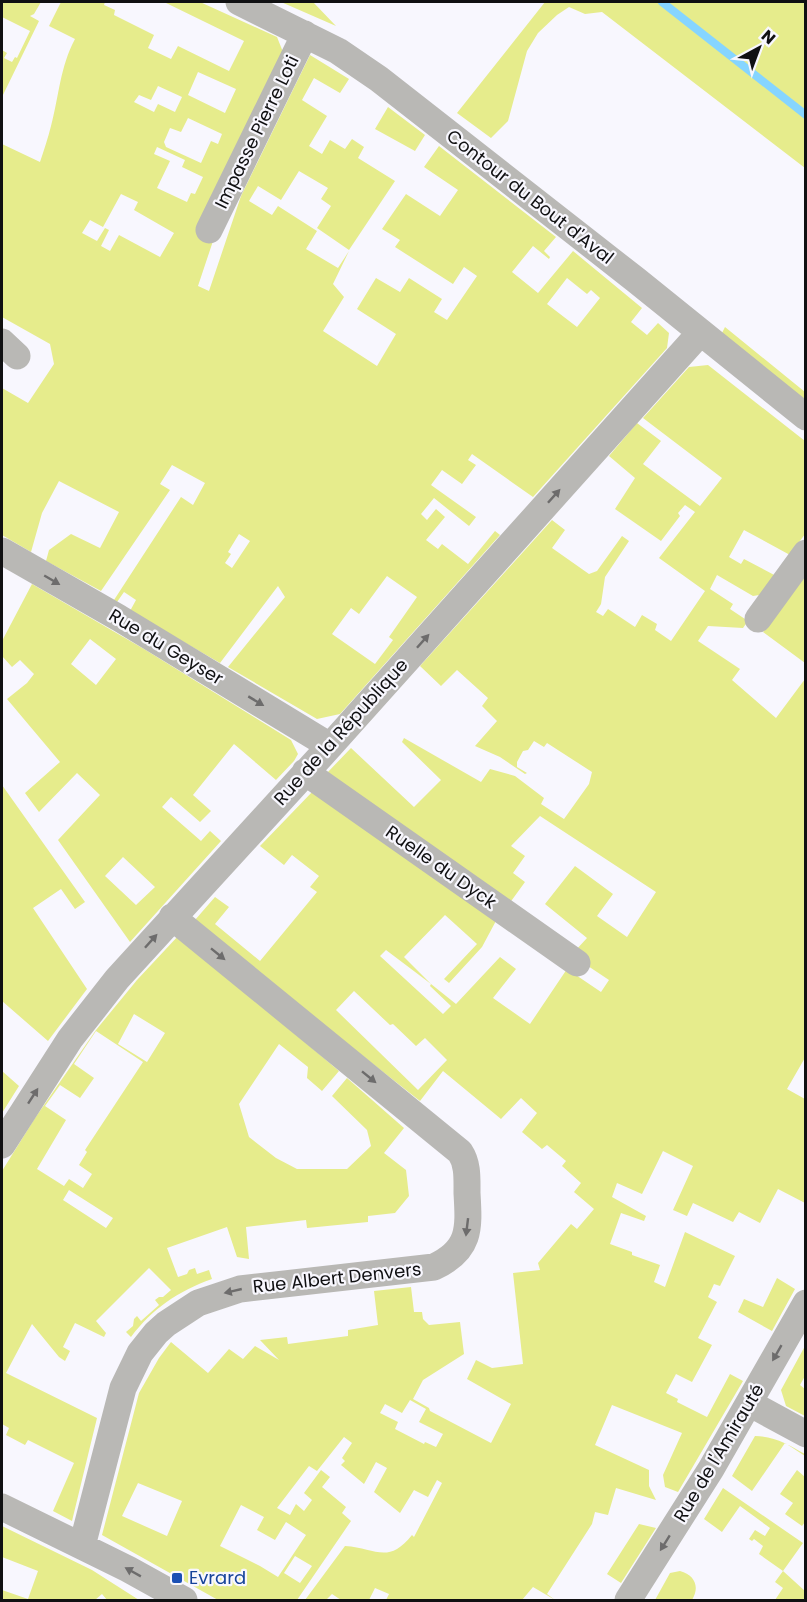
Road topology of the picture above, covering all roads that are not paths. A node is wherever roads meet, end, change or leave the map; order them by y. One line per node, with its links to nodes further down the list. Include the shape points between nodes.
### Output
1 (239, 2): 2 (street, Contour du Bout d'Aval)
2 (305, 33): 3 (street, Impasse Pierre Loti); 4 (street, Contour du Bout d'Aval, via 394,90)
3 (209, 230)
4 (700, 333): 5 (street, Contour du Bout d'Aval); 9 (street, Rue de la République, one-way to 4)
5 (806, 417)
6 (2, 551): 9 (street, Rue du Geyser, one-way to 9)
7 (806, 553): 8 (street)
8 (758, 619)
9 (330, 746): 10 (street, Rue de la République)
10 (305, 772): 11 (street, Rue de la République); 12 (street, Ruelle du Dyck)
11 (172, 916): 13 (street, Rue de la République, one-way to 11, via 81,1023); 18 (street, Rue Albert Denvers, one-way to 18, via 460,1152 466,1167 469,1228 463,1244 434,1267 240,1289 198,1303 166,1324 140,1353 123,1388)
12 (577, 963)
13 (2, 1145)
14 (806, 1304): 15 (street, Rue de l'Amirauté, one-way to 15)
15 (749, 1403): 16 (street); 20 (street, Rue de l'Amirauté, one-way to 20)
16 (806, 1434)
17 (2, 1507): 18 (street)
18 (82, 1546): 19 (street, one-way to 18)
19 (184, 1600)
20 (628, 1600)

